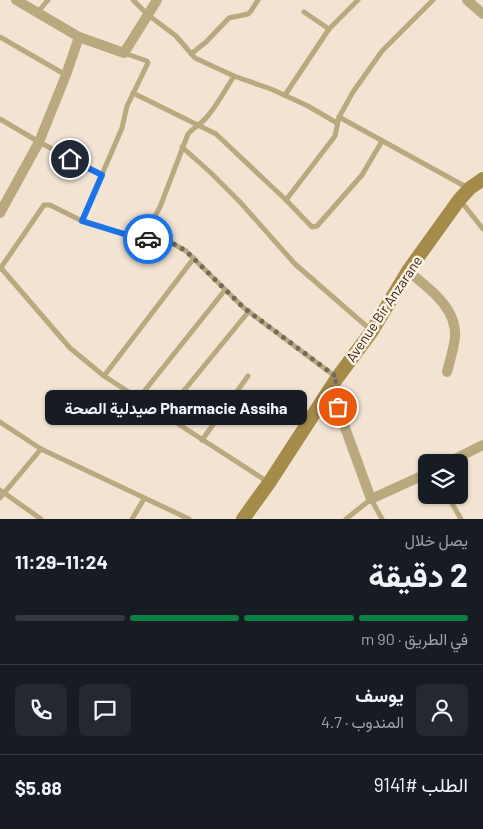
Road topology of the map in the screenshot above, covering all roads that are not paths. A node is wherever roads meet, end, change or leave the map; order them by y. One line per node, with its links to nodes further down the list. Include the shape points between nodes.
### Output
1 (16, 0): 10 (street)
2 (48, 0): 10 (lane)
3 (133, 0): 11 (lane)
4 (157, 0): 11 (street)
5 (258, 0): 17 (lane, via 251,12 229,18)
6 (358, 0): 13 (lane)
7 (433, 0): 22 (lane, via 382,51)
8 (468, 0): 12 (street)
9 (304, 12): 13 (lane)
10 (38, 13): 15 (street)
11 (147, 14): 16 (street); 17 (lane, via 176,36)
12 (483, 14)
13 (329, 29): 21 (lane)
14 (0, 37): 18 (lane)
15 (79, 37): 16 (street); 18 (street)
16 (124, 53): 20 (lane, via 148,62)
17 (191, 54): 19 (lane)
18 (66, 75): 27 (street)
19 (234, 76): 21 (lane); 25 (lane)
20 (133, 93): 25 (lane); 29 (lane)
21 (285, 96): 24 (lane)
22 (340, 117): 24 (lane); 26 (lane)
23 (0, 119): 27 (lane)
24 (337, 123): 32 (lane, via 335,136)
25 (200, 125): 28 (lane, via 191,130); 32 (lane, via 216,134)
26 (382, 141): 31 (lane); 32 (lane, via 362,175 315,228)
27 (38, 142): 29 (lane); 34 (street)
28 (182, 147): 37 (lane, via 154,218); 43 (lane, via 240,202 295,264)
29 (102, 175): 35 (lane)
30 (483, 179): 31 (street, Avenue Bir Anzarane)
31 (470, 188): 33 (street, Avenue Bir Anzarane)
32 (286, 200)
33 (460, 200): 36 (lane); 40 (street, Avenue Bir Anzarane)
34 (1, 207)
35 (82, 221): 37 (lane); 39 (lane, via 44,205)
36 (483, 229)
37 (134, 237): 38 (lane, via 172,243)
38 (194, 258): 41 (lane); 45 (lane)
39 (1, 268): 45 (lane, via 70,348)
40 (408, 271): 43 (street, Avenue Bir Anzarane); 44 (street, via 438,296 452,318 455,336)
41 (225, 290): 42 (lane); 48 (lane)
42 (249, 311): 47 (lane); 49 (lane)
43 (372, 331): 47 (street, Avenue Bir Anzarane)
44 (448, 372)
45 (104, 376): 48 (lane)
46 (248, 376): 51 (lane)
47 (334, 383): 56 (street, Avenue Bir Anzarane); 60 (street)
48 (138, 398): 49 (lane)
49 (164, 416): 51 (lane)
50 (0, 422): 53 (lane)
51 (202, 440): 56 (lane)
52 (483, 445): 54 (street)
53 (41, 449): 57 (lane); 59 (lane)
54 (465, 454)
55 (418, 478): 60 (street)
56 (269, 482): 65 (street, Avenue Bir Anzarane)
57 (2, 492): 58 (lane); 62 (lane)
58 (0, 498)
59 (144, 499): 63 (lane); 64 (lane)
60 (371, 499): 66 (lane); 67 (lane)
61 (452, 504): 68 (lane)
62 (40, 519)
63 (132, 519)
64 (189, 519)
65 (242, 519)
66 (346, 519)
67 (382, 519)
68 (461, 519)

